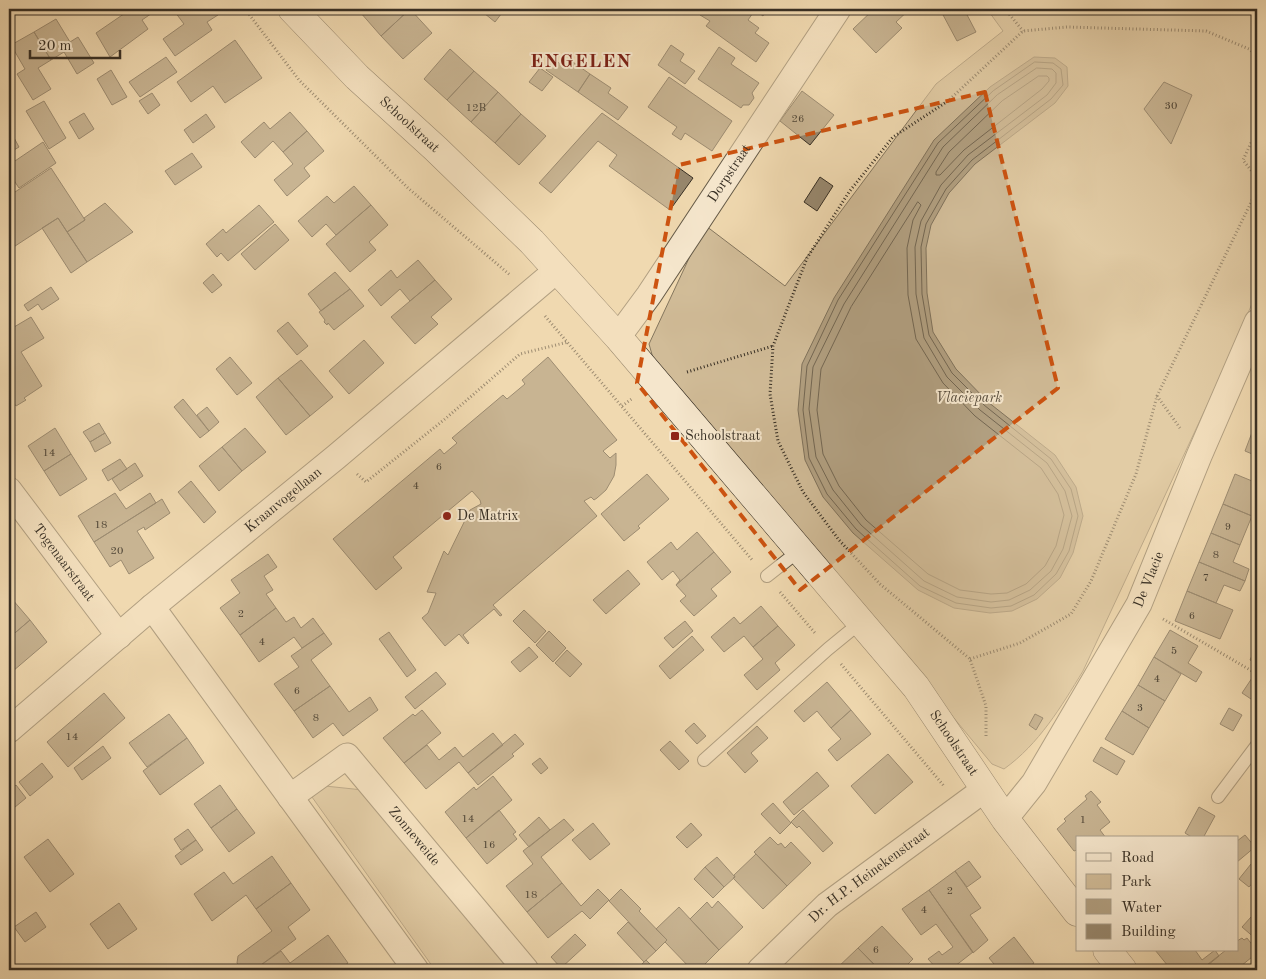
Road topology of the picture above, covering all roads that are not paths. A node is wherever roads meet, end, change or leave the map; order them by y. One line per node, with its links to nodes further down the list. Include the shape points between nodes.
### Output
1 (292, 9): 3 (street, Schoolstraat, via 357,77 436,149)
2 (838, 9): 5 (street, Dorpstraat)
3 (557, 270): 5 (street, Schoolstraat); 9 (street, Kraanvogellaan)
4 (1257, 322): 18 (street, De Vlacie, via 1139,604 1034,783)
5 (618, 337): 7 (street, Schoolstraat)
6 (9, 490): 11 (street, Togenaarstraat)
7 (800, 550): 8 (lane); 10 (street, Schoolstraat)
8 (767, 576)
9 (152, 607): 11 (street, Kraanvogellaan); 16 (street)
10 (861, 622): 14 (lane); 15 (street, Schoolstraat, via 916,687)
11 (119, 636): 12 (street, Kraanvogellaan)
12 (9, 730)
13 (1257, 745): 17 (lane)
14 (704, 760)
15 (985, 789): 18 (street, Schoolstraat); 23 (street, Dr. H.P. Heinekenstraat, via 827,905)
16 (290, 797): 21 (street); 22 (street, Zonneweide, via 347,756)
17 (1218, 797)
18 (1005, 819): 19 (street, Schoolstraat)
19 (1076, 911)
20 (1110, 952): 24 (street)
21 (416, 970)
22 (526, 970)
23 (760, 970)
24 (1123, 970)

